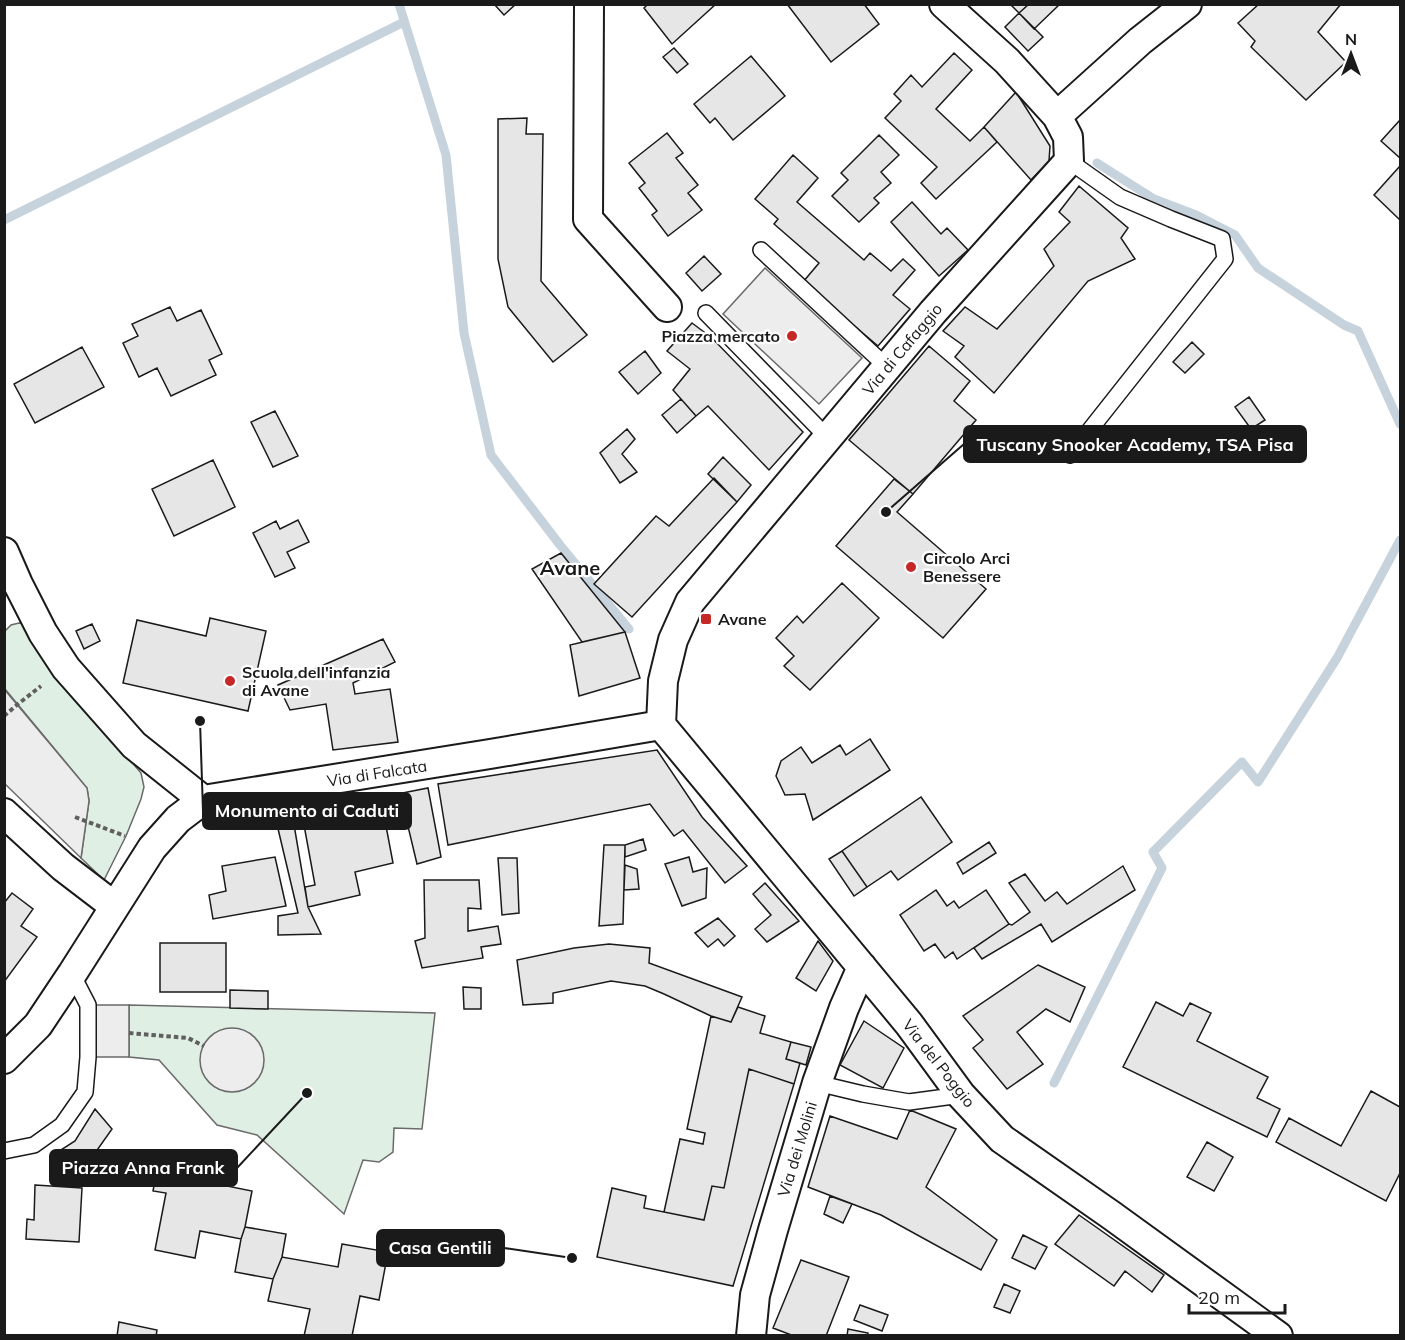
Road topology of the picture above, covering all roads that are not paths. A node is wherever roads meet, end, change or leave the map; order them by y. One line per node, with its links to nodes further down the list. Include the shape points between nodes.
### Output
1 (589, 4): 7 (street, via 588,219)
2 (944, 4): 4 (street, via 1007,60)
3 (1186, 4): 4 (street)
4 (1057, 116): 5 (street, via 1068,137)
5 (1069, 161): 9 (street, Via di Cafaggio); 11 (lane, via 1120,197 1222,239 1225,260)
6 (762, 250): 9 (lane)
7 (667, 307)
8 (706, 313): 10 (lane)
9 (887, 367): 10 (street, Via di Cafaggio)
10 (828, 438): 14 (street, Via di Cafaggio, via 690,602 673,640 663,681)
11 (1070, 455)
12 (4, 552): 13 (street)
13 (14, 598): 15 (street, via 66,668 134,745)
14 (661, 725): 15 (street, Via di Falcata); 18 (street, Via del Poggio)
15 (203, 801): 17 (street, Via di Falcata, via 178,819 152,848)
16 (4, 813): 17 (street, via 63,867)
17 (114, 906): 19 (street, Via di Falcata)
18 (862, 966): 21 (street, Via dei Molini); 22 (street, Via del Poggio)
19 (72, 974): 20 (street, Via di Falcata, via 38,1025); 23 (lane, via 88,1005 85,1092 62,1125 34,1145)
20 (4, 1059)
21 (817, 1083): 22 (lane, via 909,1102); 24 (street, Via dei Molini, via 755,1295)
22 (961, 1095): 25 (street, Via del Poggio, via 1002,1139)
23 (4, 1151)
24 (751, 1335)
25 (1278, 1335)

